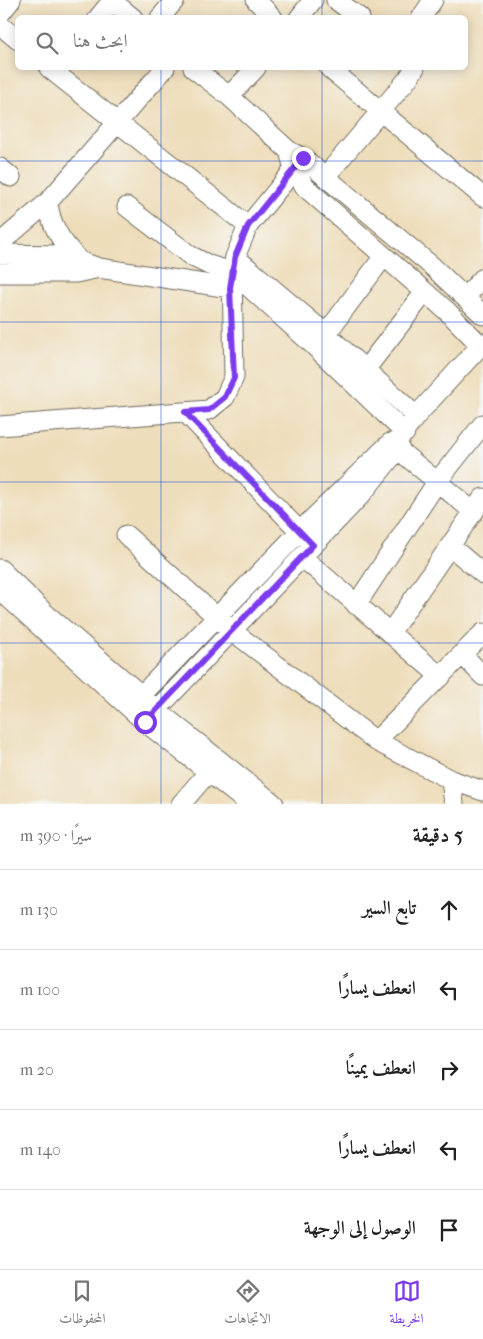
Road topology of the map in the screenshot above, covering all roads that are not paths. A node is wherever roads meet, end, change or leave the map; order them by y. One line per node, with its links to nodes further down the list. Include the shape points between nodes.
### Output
1 (11, 0): 8 (street)
2 (111, 0): 9 (street); 10 (street)
3 (175, 0): 11 (street)
4 (256, 0): 12 (street)
5 (313, 0): 13 (street)
6 (336, 0): 14 (street)
7 (432, 0): 15 (street)
8 (0, 14)
9 (100, 15)
10 (129, 15)
11 (162, 15)
12 (271, 15)
13 (301, 15)
14 (356, 15)
15 (423, 15)
16 (0, 25): 17 (street)
17 (15, 38)
18 (54, 70): 26 (street)
19 (163, 70): 26 (street)
20 (196, 70): 24 (street)
21 (254, 70): 24 (street)
22 (331, 70): 25 (street)
23 (414, 70): 25 (street)
24 (229, 96): 27 (street)
25 (381, 112): 28 (street); 29 (street)
26 (117, 123): 30 (street); 32 (street)
27 (295, 160): 28 (street); 32 (street); 35 (street, via 306,187)
28 (325, 176): 41 (street)
29 (483, 197)
30 (48, 202): 33 (street); 36 (street, via 49,216 56,233)
31 (127, 208): 38 (street, via 191,256)
32 (248, 226): 38 (street)
33 (0, 242)
34 (0, 254): 36 (street, via 62,255)
35 (384, 256): 40 (street); 43 (street)
36 (76, 266): 37 (street); 38 (street)
37 (0, 272)
38 (232, 272): 43 (street); 46 (street, via 234,378 225,397 209,410); 50 (street, via 311,343)
39 (483, 278): 41 (street)
40 (425, 292): 44 (street); 45 (street)
41 (465, 297): 42 (street)
42 (483, 315)
43 (326, 334): 45 (street)
44 (482, 346): 47 (street)
45 (365, 370): 47 (street)
46 (185, 412): 49 (street); 53 (street)
47 (416, 416): 50 (street)
48 (483, 424): 51 (street)
49 (0, 426)
50 (398, 441): 51 (street); 53 (street); 56 (street, via 361,495)
51 (437, 482): 52 (street); 60 (street)
52 (479, 505): 55 (street)
53 (300, 531): 56 (street); 61 (street)
54 (126, 535): 61 (street)
55 (450, 546): 58 (street); 63 (street)
56 (307, 551): 60 (street); 62 (street)
57 (0, 569): 68 (street)
58 (483, 574)
59 (0, 590): 68 (street)
60 (356, 604): 63 (street)
61 (216, 617): 62 (street); 68 (street)
62 (231, 630): 69 (street); 70 (street)
63 (390, 633): 67 (street)
64 (483, 633): 65 (street)
65 (462, 654): 66 (street); 67 (street)
66 (483, 676)
67 (441, 677): 70 (street)
68 (136, 701): 69 (street)
69 (150, 715): 71 (street)
70 (376, 741): 72 (street)
71 (213, 766): 74 (street); 75 (street); 76 (street)
72 (451, 780): 73 (street); 77 (street)
73 (483, 791)
74 (181, 804)
75 (249, 804)
76 (274, 804)
77 (454, 804)

